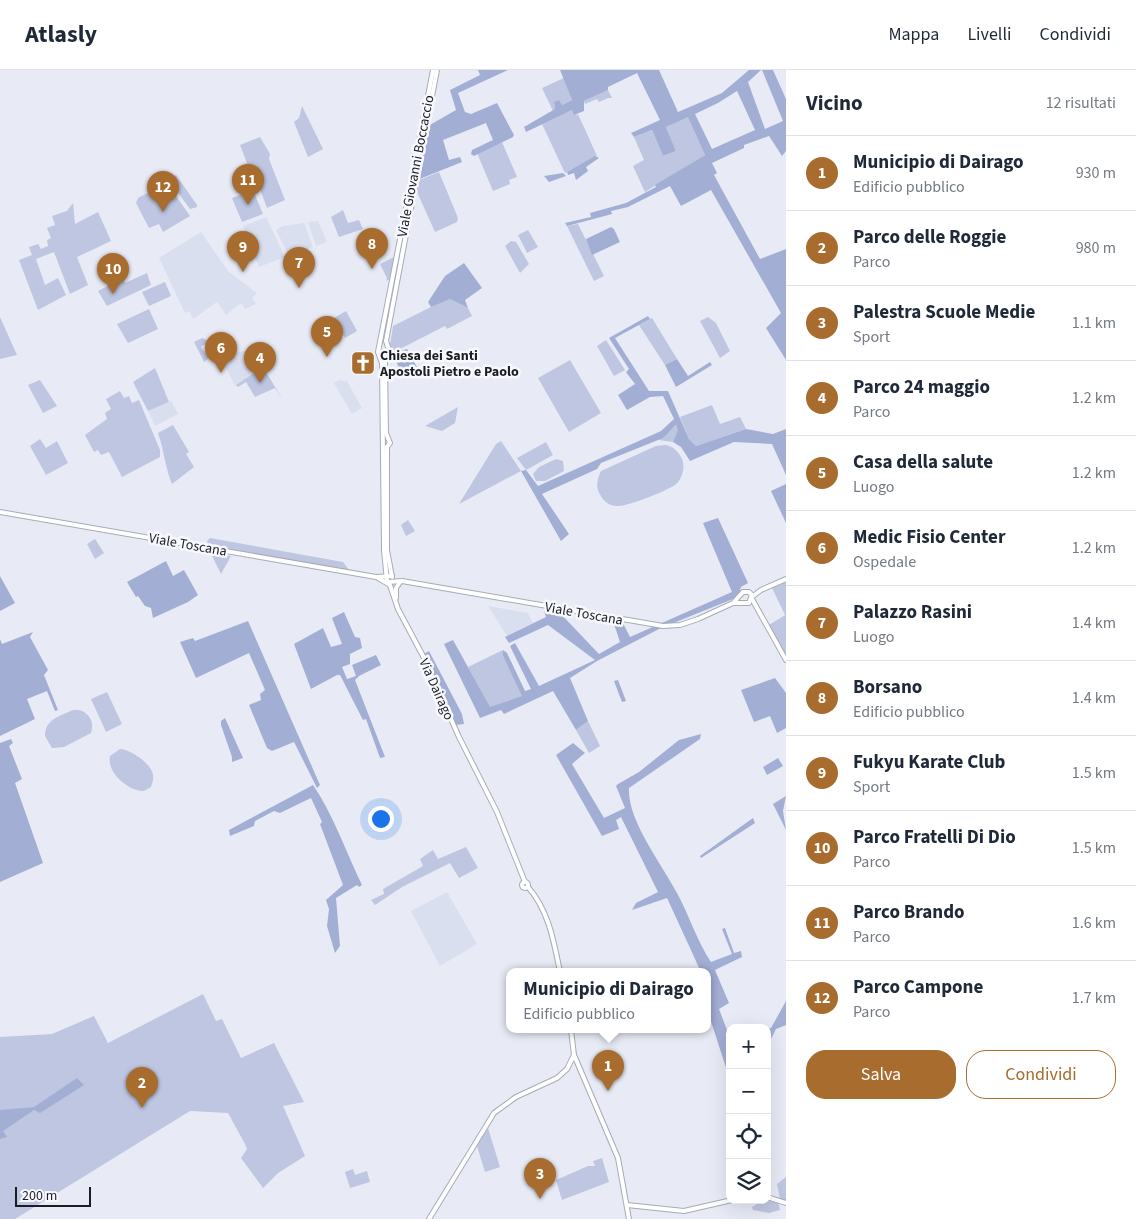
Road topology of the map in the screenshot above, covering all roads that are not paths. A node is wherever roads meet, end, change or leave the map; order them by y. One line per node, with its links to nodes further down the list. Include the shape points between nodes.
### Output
1 (433, 70): 4 (street, Viale Giovanni Boccaccio)
2 (437, 70): 3 (street, Viale Giovanni Boccaccio)
3 (386, 348): 4 (street); 5 (street, Viale Giovanni Boccaccio, via 390,353)
4 (379, 349): 5 (street, Viale Giovanni Boccaccio, via 378,354)
5 (383, 358): 6 (street, Viale Giovanni Boccaccio)
6 (385, 441): 7 (street); 7 (street, Viale Giovanni Boccaccio, via 390,444); 9 (street, Viale Giovanni Boccaccio, via 384,550)
7 (387, 447): 9 (street, Viale Giovanni Boccaccio)
8 (0, 512): 9 (street, Viale Toscana)
9 (390, 579): 11 (street, Viale Toscana); 18 (street, Via Dairago)
10 (786, 579): 12 (street, Viale Toscana)
11 (401, 581): 16 (street, Viale Toscana, via 661,626 690,622); 18 (street, via 396,588)
12 (761, 590): 13 (street, Viale Toscana); 15 (street, Viale Toscana)
13 (748, 592): 14 (street, Viale Toscana); 15 (street)
14 (740, 596): 16 (street, Viale Toscana); 17 (street)
15 (752, 597): 17 (street, Viale Toscana); 19 (street)
16 (733, 603): 17 (street, Viale Toscana)
17 (744, 603): 19 (street)
18 (396, 606): 21 (street, Via Dairago, via 484,786 525,882 523,886 528,887 538,900 547,919)
19 (762, 617): 20 (street)
20 (786, 660)
21 (559, 968)
22 (571, 1033): 23 (street)
23 (574, 1055): 27 (street, via 616,1154); 28 (street, via 556,1080 516,1096 494,1112)
24 (771, 1198): 26 (street)
25 (726, 1201): 27 (street, via 684,1211)
26 (786, 1204)
27 (627, 1205): 29 (street)
28 (429, 1219)
29 (629, 1219)

